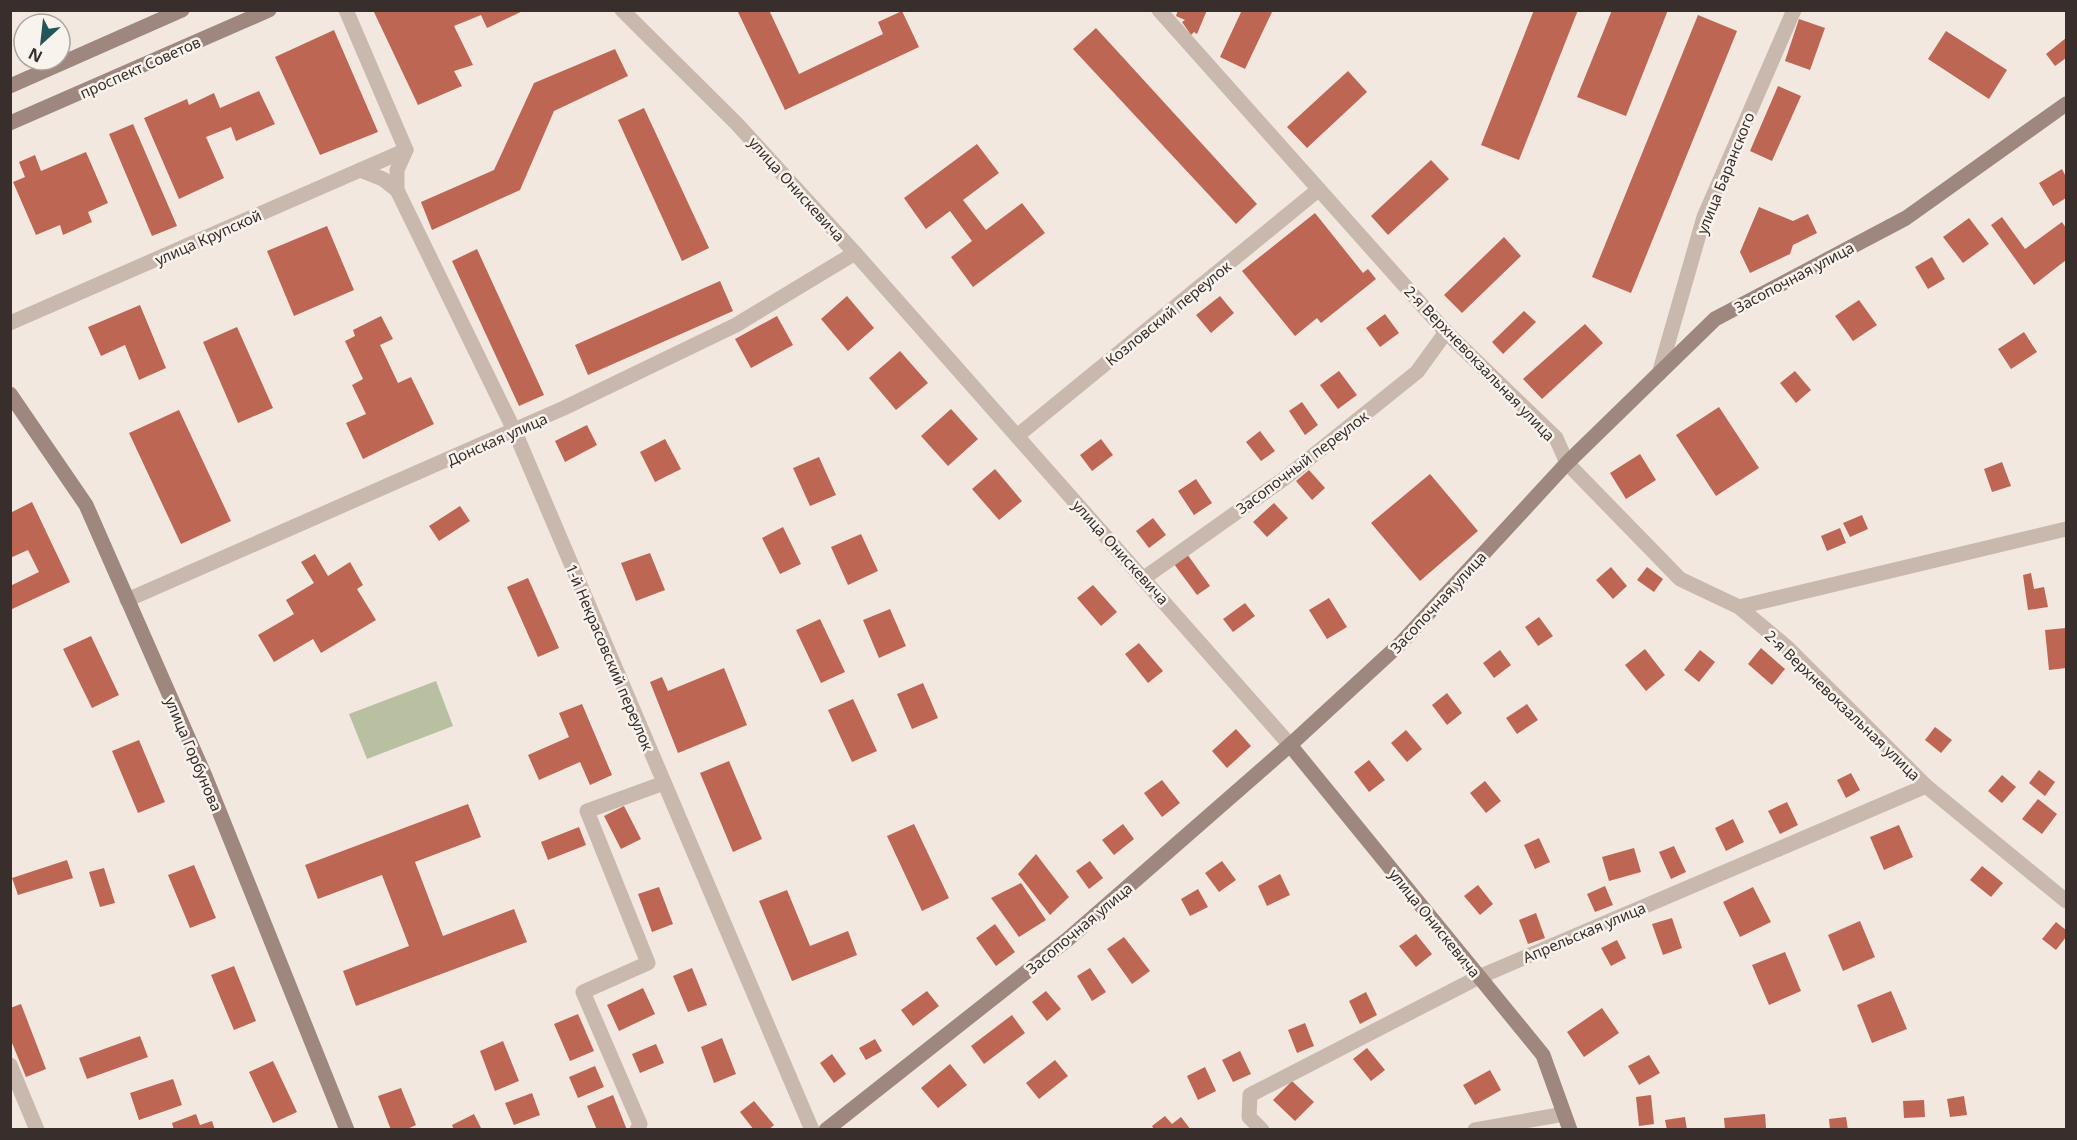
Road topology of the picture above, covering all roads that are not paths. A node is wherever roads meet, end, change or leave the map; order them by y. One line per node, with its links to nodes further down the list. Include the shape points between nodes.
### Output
1 (182, 10): 7 (street)
2 (269, 10): 9 (street, проспект Советов)
3 (346, 10): 10 (street)
4 (622, 10): 14 (street, улица Онискевича, via 737,124)
5 (1159, 10): 13 (street, 2-я Верхневокзальная улица)
6 (1794, 10): 17 (street, улица Баранского, via 1704,218)
7 (10, 86)
8 (2067, 104): 17 (street, Засопочная улица, via 1906,218 1715,319)
9 (10, 123)
10 (406, 150): 11 (street, улица Крупской); 12 (street, via 397,170)
11 (360, 170): 12 (street, via 383,179); 15 (street, улица Крупской)
12 (397, 190): 19 (street, 1-й Некрасовский переулок)
13 (1318, 190): 16 (street, 2-я Верхневокзальная улица); 20 (street, Козловский переулок)
14 (855, 253): 19 (street, Донская улица, via 736,325); 20 (street, улица Онискевича)
15 (10, 323)
16 (1446, 332): 21 (street, 2-я Верхневокзальная улица, via 1556,438); 23 (street, Засопочный переулок, via 1417,372 1285,478)
17 (1659, 374): 21 (street, Засопочная улица)
18 (10, 394): 24 (street, улица Горбунова, via 86,505)
19 (515, 432): 24 (street, Донская улица); 27 (street, 1-й Некрасовский переулок)
20 (1017, 436): 23 (street, улица Онискевича)
21 (1567, 463): 25 (street, 2-я Верхневокзальная улица, via 1680,579); 26 (street, Засопочная улица, via 1401,643)
22 (2067, 529): 25 (street)
23 (1144, 578): 26 (street, улица Онискевича)
24 (127, 600): 35 (street, улица Горбунова, via 205,776)
25 (1739, 607): 28 (street, 2-я Верхневокзальная улица, via 1788,648)
26 (1290, 745): 30 (street, улица Онискевича); 37 (street, Засопочная улица, via 1068,939)
27 (664, 783): 33 (street, via 587,811 648,963 584,992); 36 (street, 1-й Некрасовский переулок)
28 (1926, 786): 29 (street, 2-я Верхневокзальная улица); 30 (street, Апрельская улица)
29 (2067, 901)
30 (1479, 977): 32 (street, улица Онискевича, via 1543,1055); 38 (street, Апрельская улица, via 1250,1095 1249,1117)
31 (10, 1065): 34 (street)
32 (1564, 1114): 39 (street); 40 (street, улица Онискевича)
33 (638, 1127)
34 (37, 1130)
35 (347, 1130)
36 (813, 1130)
37 (826, 1130)
38 (1262, 1130)
39 (1475, 1130)
40 (1570, 1130)

